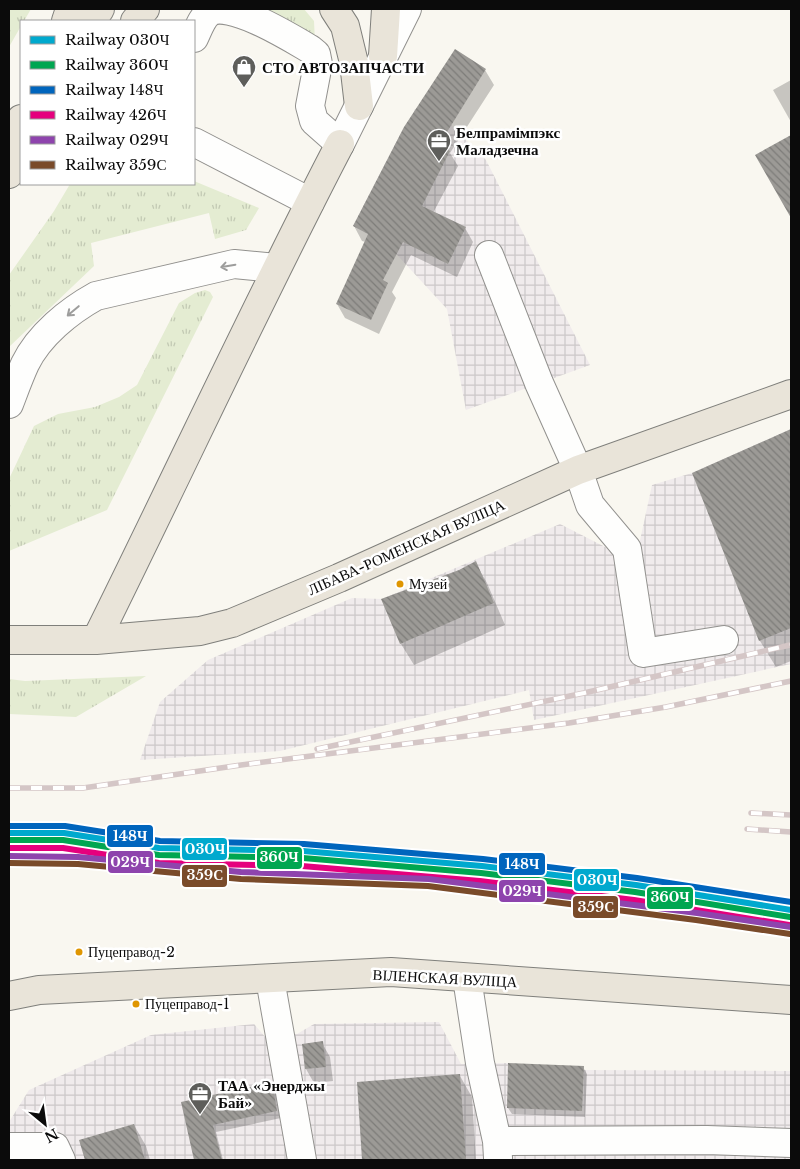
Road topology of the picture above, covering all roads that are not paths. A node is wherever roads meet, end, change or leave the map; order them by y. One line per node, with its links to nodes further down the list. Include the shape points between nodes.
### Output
1 (100, 9): 6 (main road)
2 (145, 9): 7 (main road)
3 (334, 9): 10 (main road, via 345,26)
4 (386, 9): 9 (main road)
5 (407, 9): 9 (street)
6 (93, 20)
7 (136, 20)
8 (195, 36): 14 (street, via 209,12 216,9 237,11 310,49 316,54 318,64 310,106 314,121)
9 (384, 56): 10 (street)
10 (359, 106): 14 (street)
11 (20, 121): 15 (main road)
12 (20, 142): 17 (main road)
13 (195, 143): 19 (street)
14 (340, 144): 19 (main road)
15 (9, 146)
16 (20, 160): 18 (main road)
17 (9, 161)
18 (9, 174)
19 (310, 202): 21 (main road)
20 (489, 255): 24 (street, via 539,383)
21 (276, 268): 23 (street, one-way to 23, via 234,264 96,296 77,307 40,341 25,364); 26 (main road)
22 (791, 394): 24 (main road, ЛІБАВА-РОМЕНСКАЯ ВУЛІЦА)
23 (9, 404)
24 (578, 470): 26 (main road, ЛІБАВА-РОМЕНСКАЯ ВУЛІЦА, via 232,623 200,631); 27 (street, via 590,506 627,550 643,653)
25 (9, 640): 26 (main road, ЛІБАВА-РОМЕНСКАЯ ВУЛІЦА)
26 (96, 640)
27 (724, 640)
28 (467, 978): 29 (main road, ВІЛЕНСКАЯ ВУЛІЦА, via 391,972); 31 (main road, ВІЛЕНСКАЯ ВУЛІЦА); 34 (street)
29 (270, 979): 30 (main road, ВІЛЕНСКАЯ ВУЛІЦА, via 39,990); 36 (street)
30 (9, 996)
31 (791, 1000)
32 (791, 1142): 34 (street, via 707,1140)
33 (9, 1147): 35 (street, via 55,1147)
34 (497, 1151)
35 (61, 1160)
36 (302, 1160)

